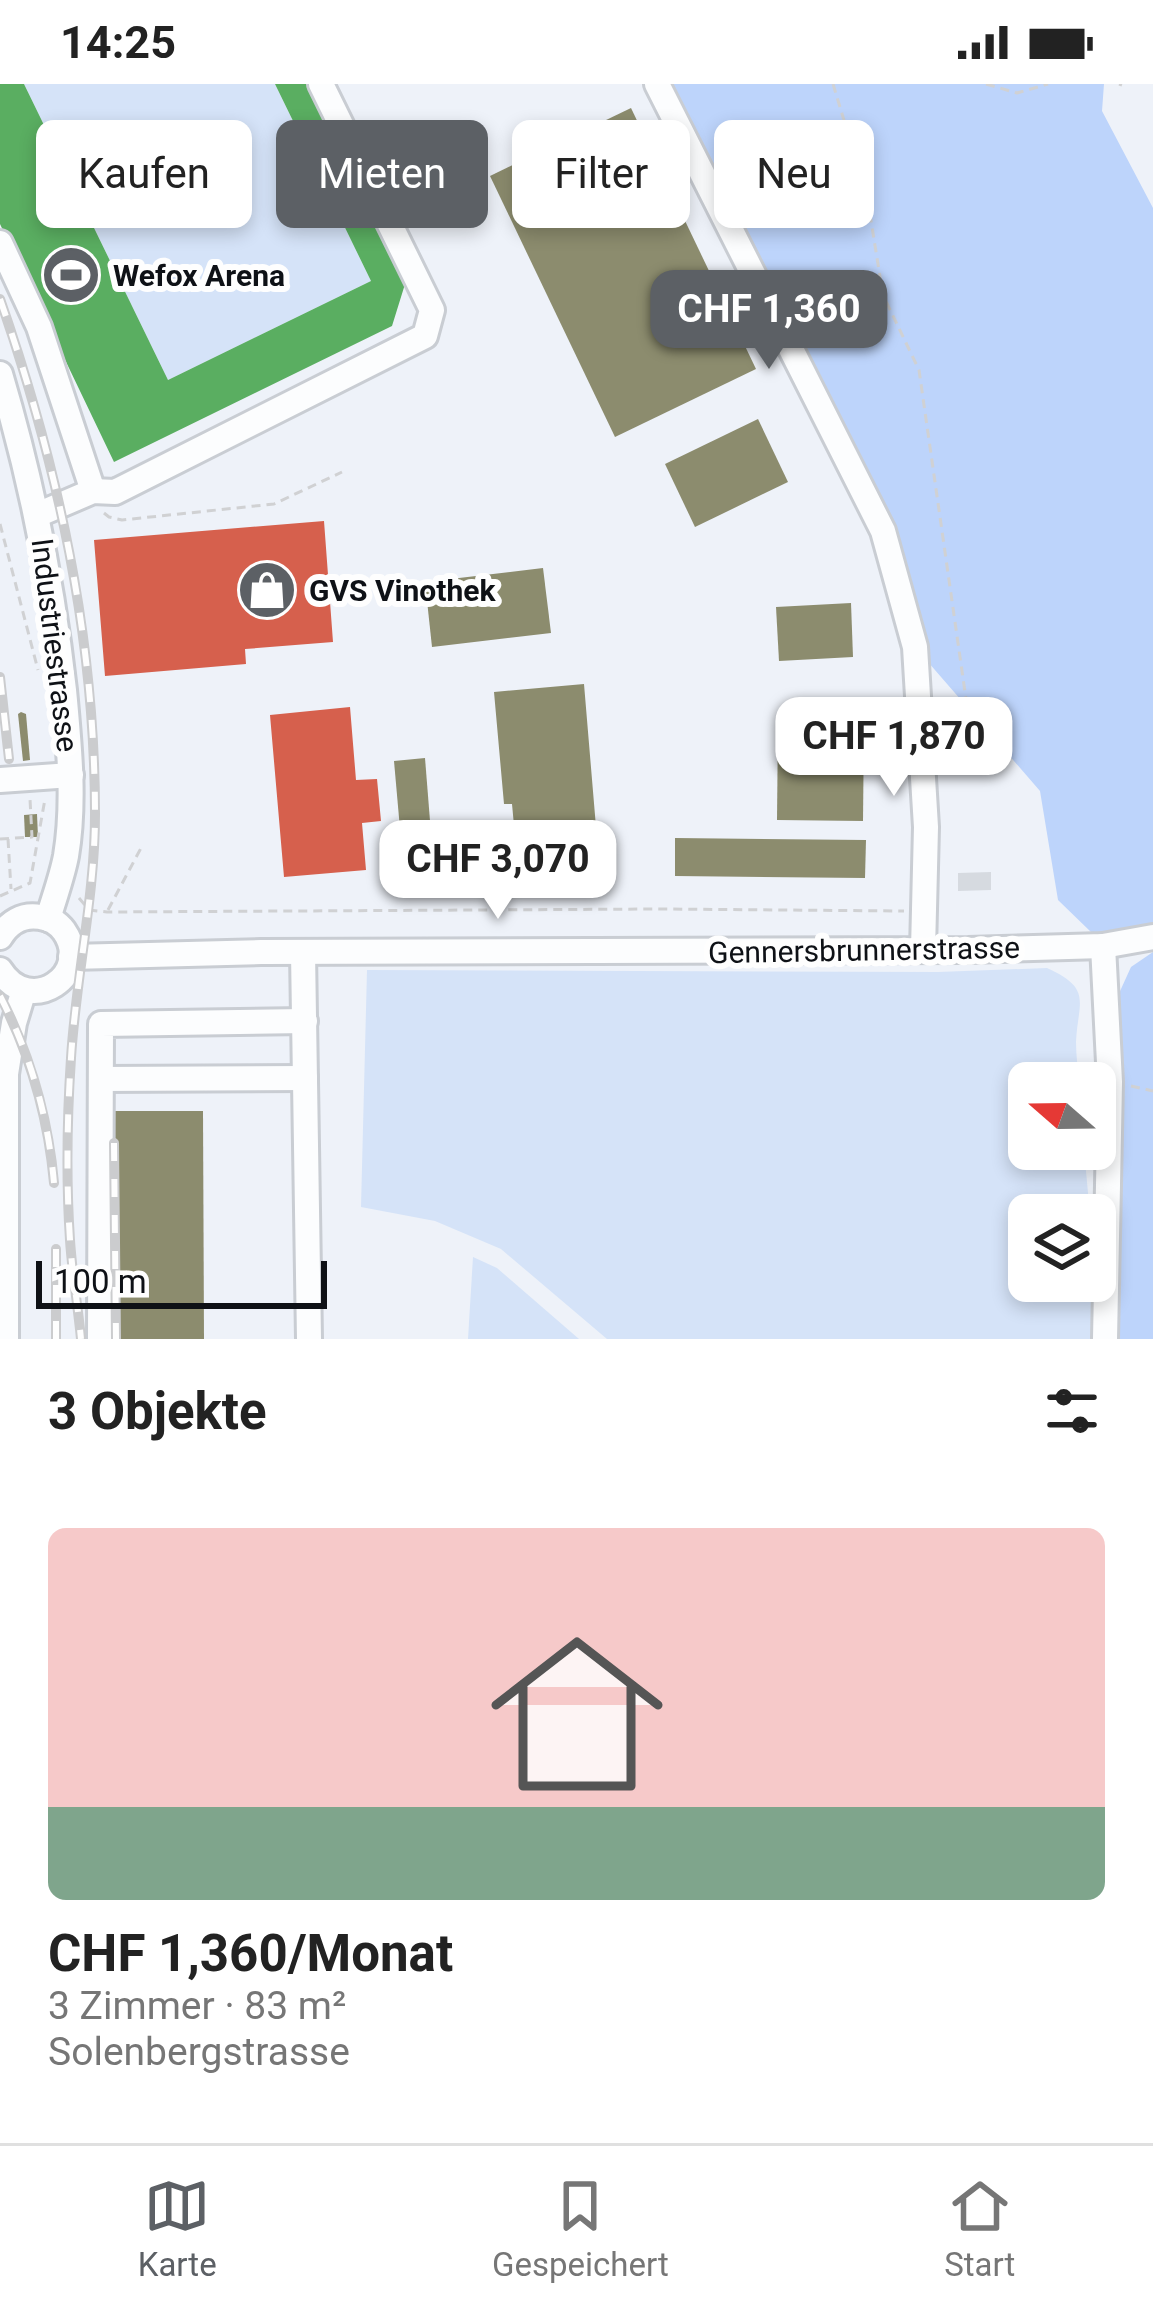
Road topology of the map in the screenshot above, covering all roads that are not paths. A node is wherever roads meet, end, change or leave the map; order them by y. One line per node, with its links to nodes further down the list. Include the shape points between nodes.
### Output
1 (321, 84): 5 (street, via 432,310 425,336 115,492)
2 (657, 84): 13 (street, via 883,531 915,647)
3 (0, 243): 5 (street, via 39,327)
4 (0, 374): 6 (street, Industriestrasse)
5 (93, 491): 6 (street)
6 (37, 515): 7 (street, Industriestrasse, via 58,637)
7 (58, 776): 8 (street); 9 (street, Industriestrasse, via 66,856)
8 (0, 780)
9 (48, 919): 10 (street); 15 (street, via 66,934)
10 (4, 926)
11 (1153, 937): 12 (street, Gennersbrunnerstrasse)
12 (1103, 946): 13 (street, Gennersbrunnerstrasse); 24 (street, via 1110,1082)
13 (923, 950): 14 (street, Gennersbrunnerstrasse)
14 (303, 952): 15 (street, Gennersbrunnerstrasse); 18 (street)
15 (71, 957): 17 (street, via 55,985)
16 (0, 970): 17 (street)
17 (24, 990): 21 (street, via 6,1074)
18 (304, 1021): 19 (street); 20 (street, via 100,1024)
19 (305, 1078): 20 (street); 23 (street)
20 (100, 1079): 22 (street)
21 (6, 1339)
22 (100, 1339)
23 (309, 1339)
24 (1105, 1339)

